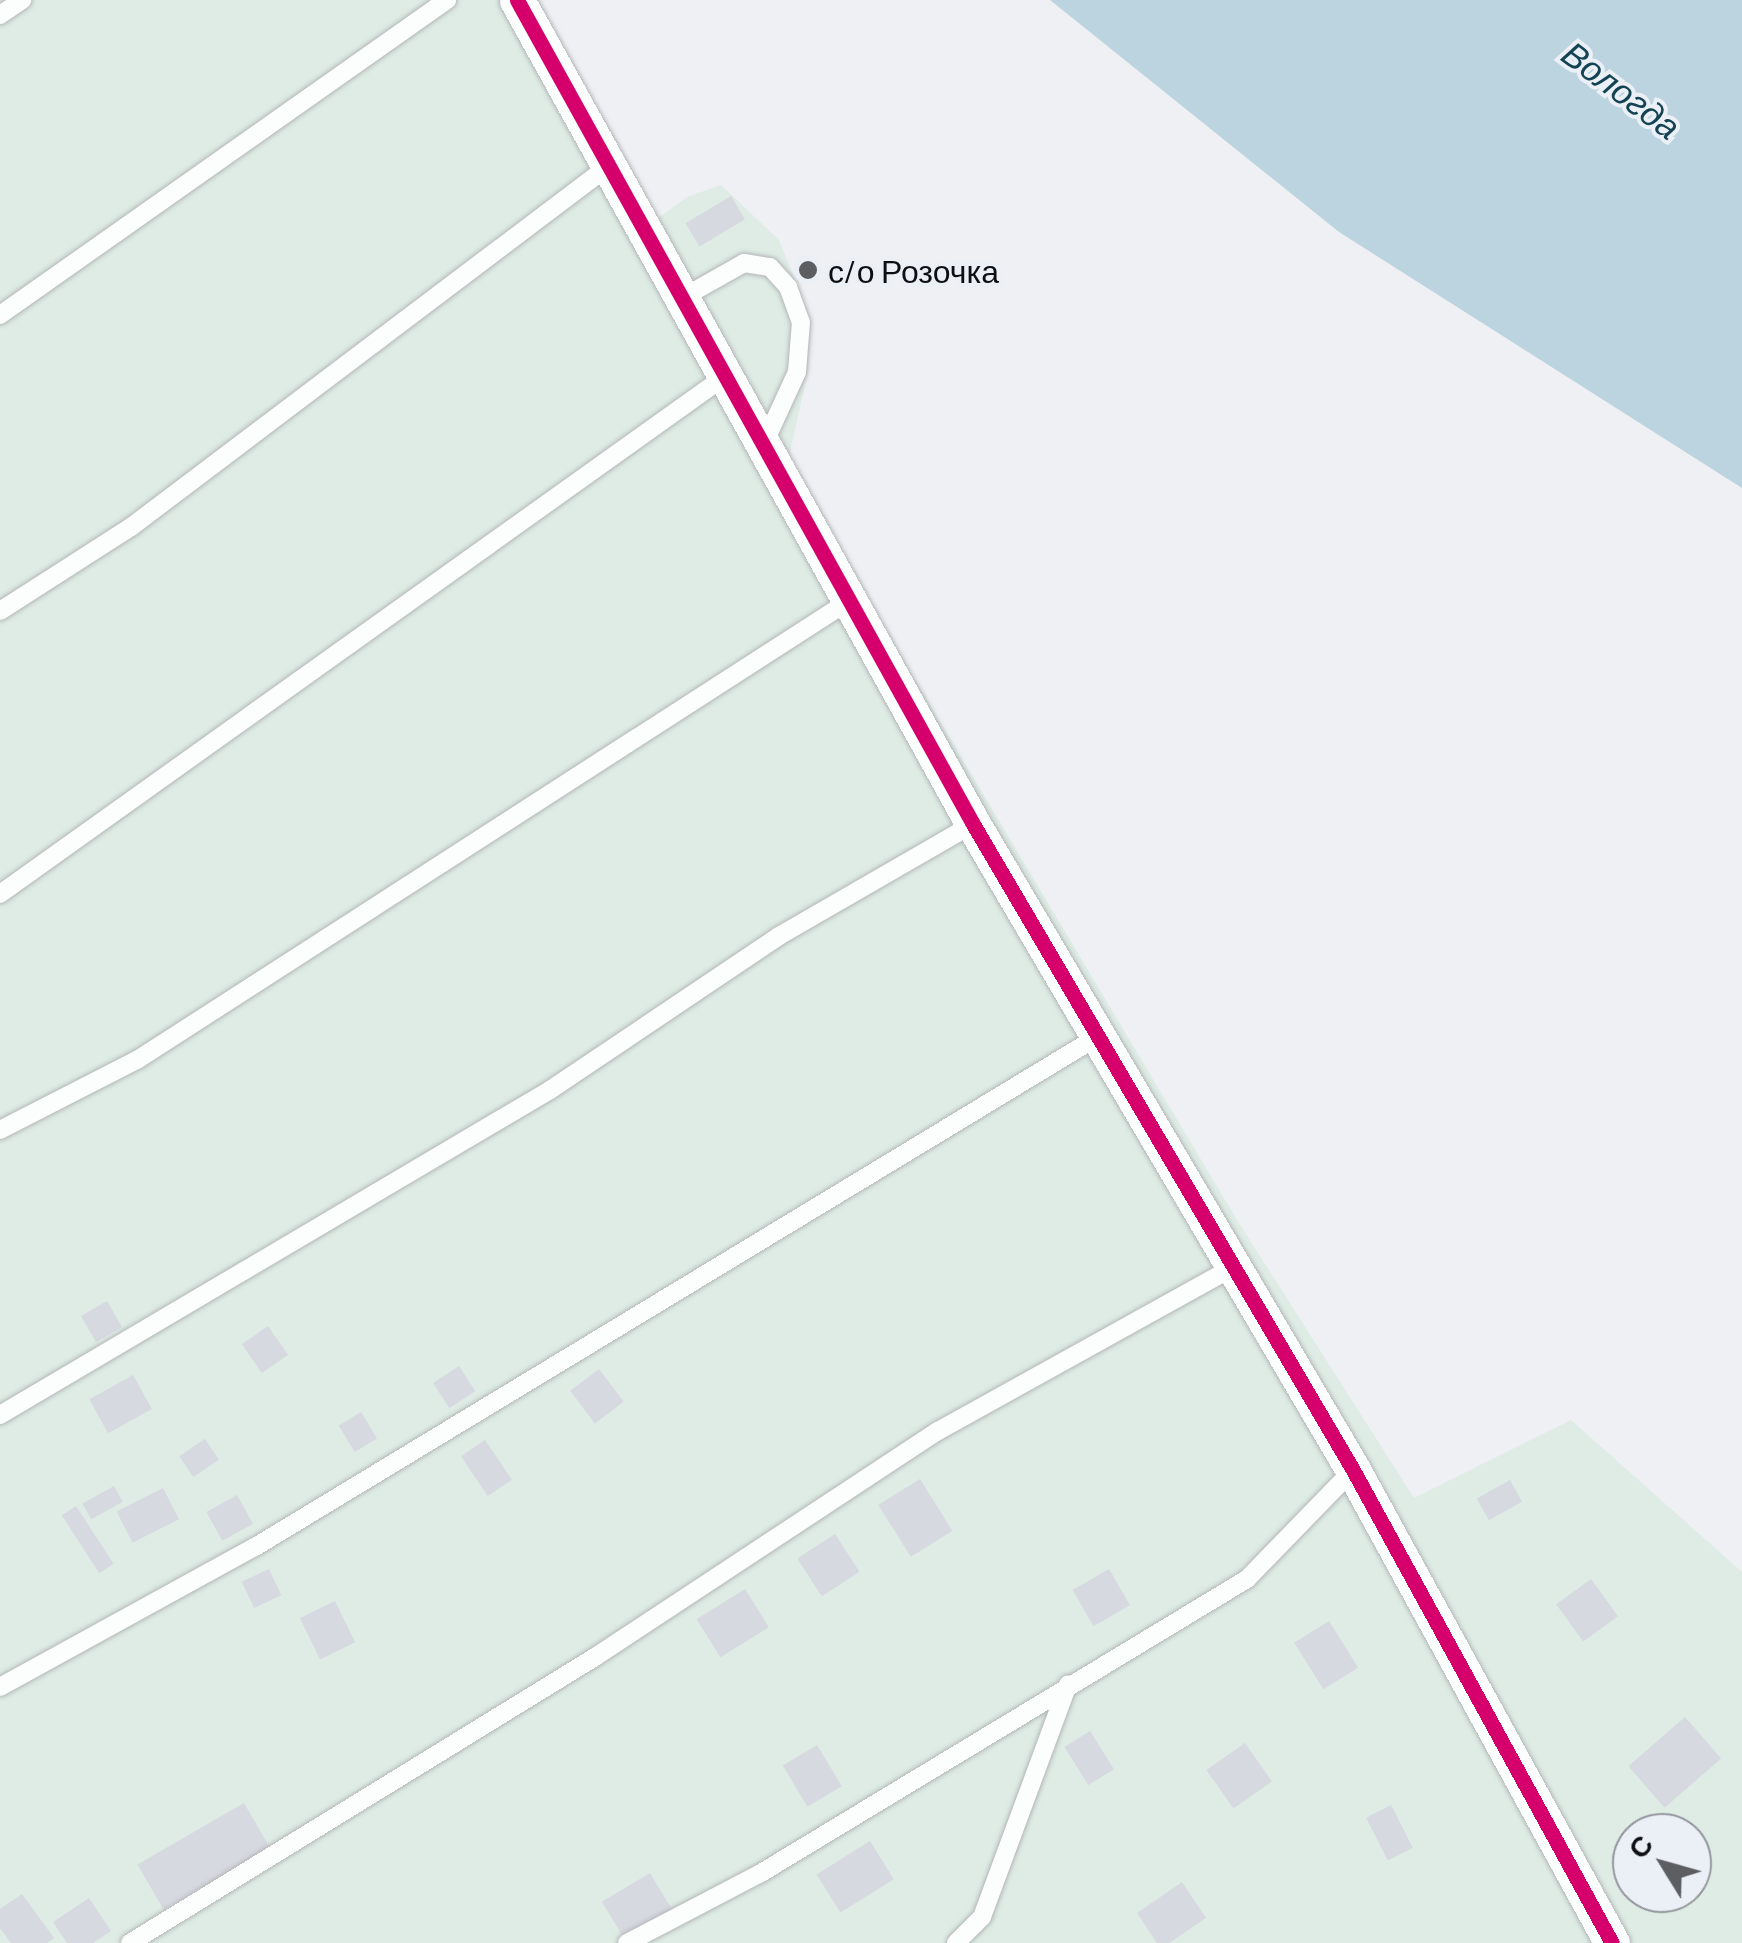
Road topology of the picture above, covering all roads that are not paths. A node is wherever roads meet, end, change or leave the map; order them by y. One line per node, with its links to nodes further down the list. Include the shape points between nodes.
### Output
1 (22, 0): 4 (lane)
2 (447, 0): 7 (lane)
3 (517, 0): 5 (street)
4 (0, 15)
5 (610, 165): 6 (street); 11 (lane, via 131,527)
6 (682, 298): 8 (street); 9 (lane, via 744,263 770,268 788,288 800,322 797,372)
7 (0, 315)
8 (724, 377): 9 (street); 13 (lane)
9 (763, 447): 10 (street)
10 (849, 601): 12 (street); 15 (lane, via 136,1060)
11 (0, 611)
12 (973, 824): 14 (street); 17 (lane, via 779,936 550,1090)
13 (0, 894)
14 (1098, 1037): 16 (street); 20 (lane, via 272,1538)
15 (0, 1130)
16 (1232, 1268): 18 (street); 21 (lane, via 938,1430 596,1657)
17 (0, 1415)
18 (1352, 1470): 19 (lane, via 1247,1579); 24 (street)
19 (1068, 1684): 22 (lane, via 761,1873); 23 (lane, via 989,1900)
20 (0, 1687)
21 (130, 1943)
22 (627, 1943)
23 (956, 1943)
24 (1612, 1943)

